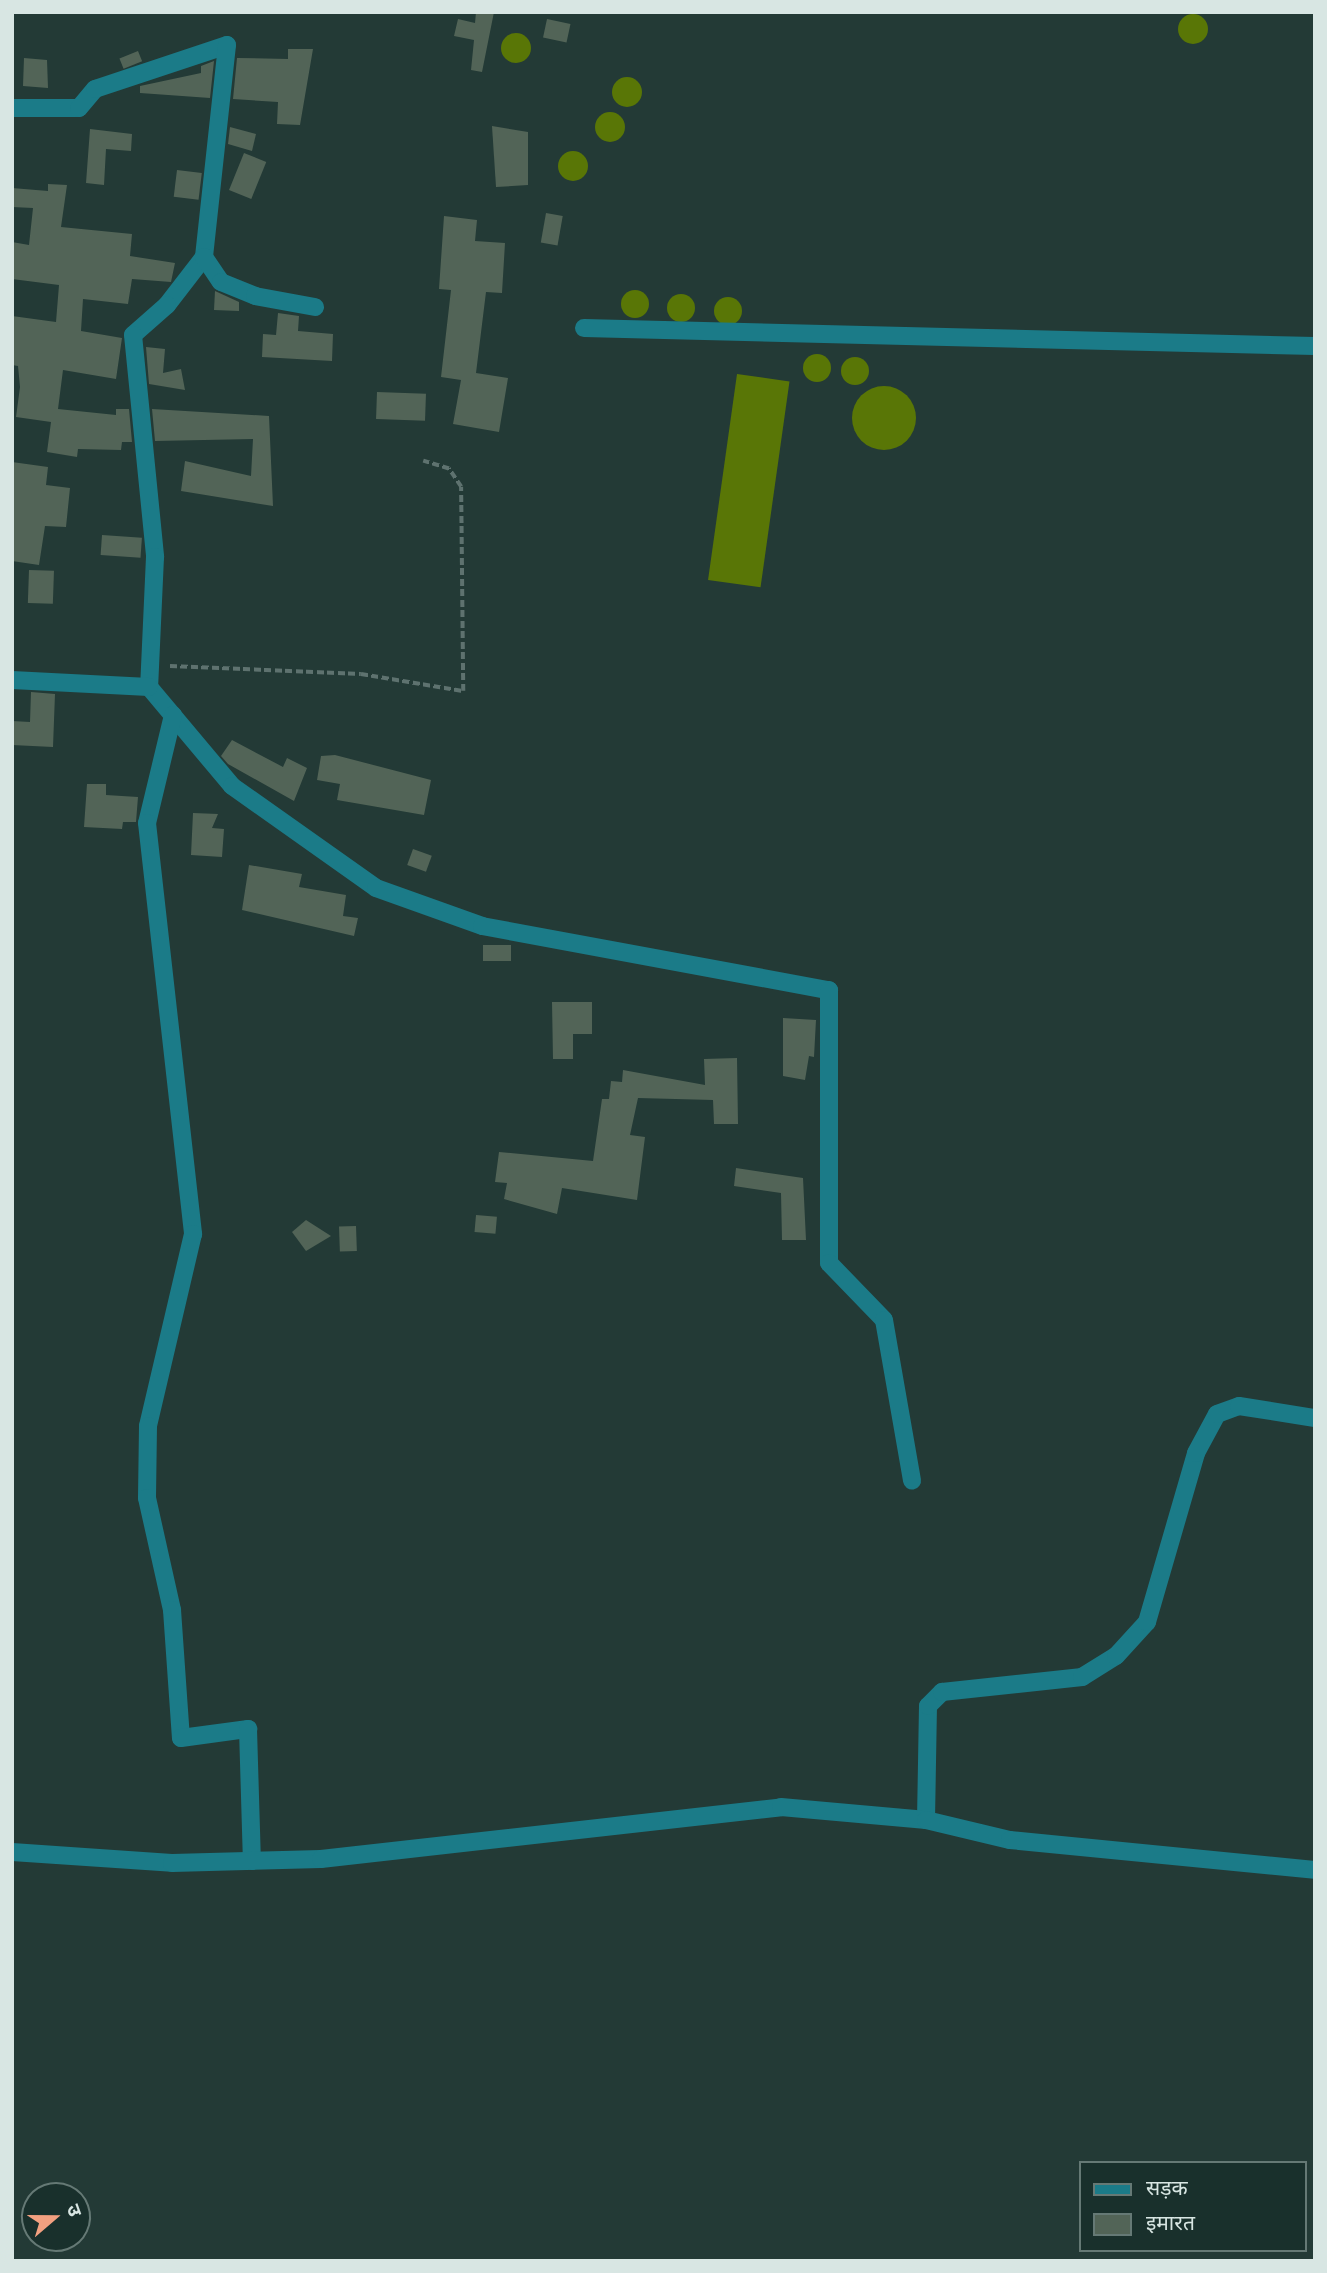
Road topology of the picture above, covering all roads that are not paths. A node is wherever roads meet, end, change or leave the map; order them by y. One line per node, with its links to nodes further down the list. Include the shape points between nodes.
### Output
1 (12, 108): 2 (street, via 79,108 95,89 227,45)
2 (204, 257): 3 (street, via 221,282 255,296); 7 (street, via 167,305 133,335 155,557)
3 (315, 307)
4 (584, 327): 5 (street)
5 (1315, 346)
6 (12, 680): 7 (street)
7 (149, 687): 8 (street)
8 (173, 715): 10 (street, via 232,786 376,888 482,926 829,989 829,1263 884,1320); 13 (street, via 147,823 193,1234 148,1426 146,1498 172,1610 181,1738 248,1729)
9 (1315, 1418): 11 (street, via 1239,1406 1217,1414 1196,1453 1147,1622 1116,1657 1082,1677 942,1692 928,1706)
10 (912, 1480)
11 (926, 1820): 13 (street, via 781,1807); 14 (street, via 1010,1840)
12 (12, 1852): 13 (street, via 172,1863)
13 (252, 1861)
14 (1315, 1870)

